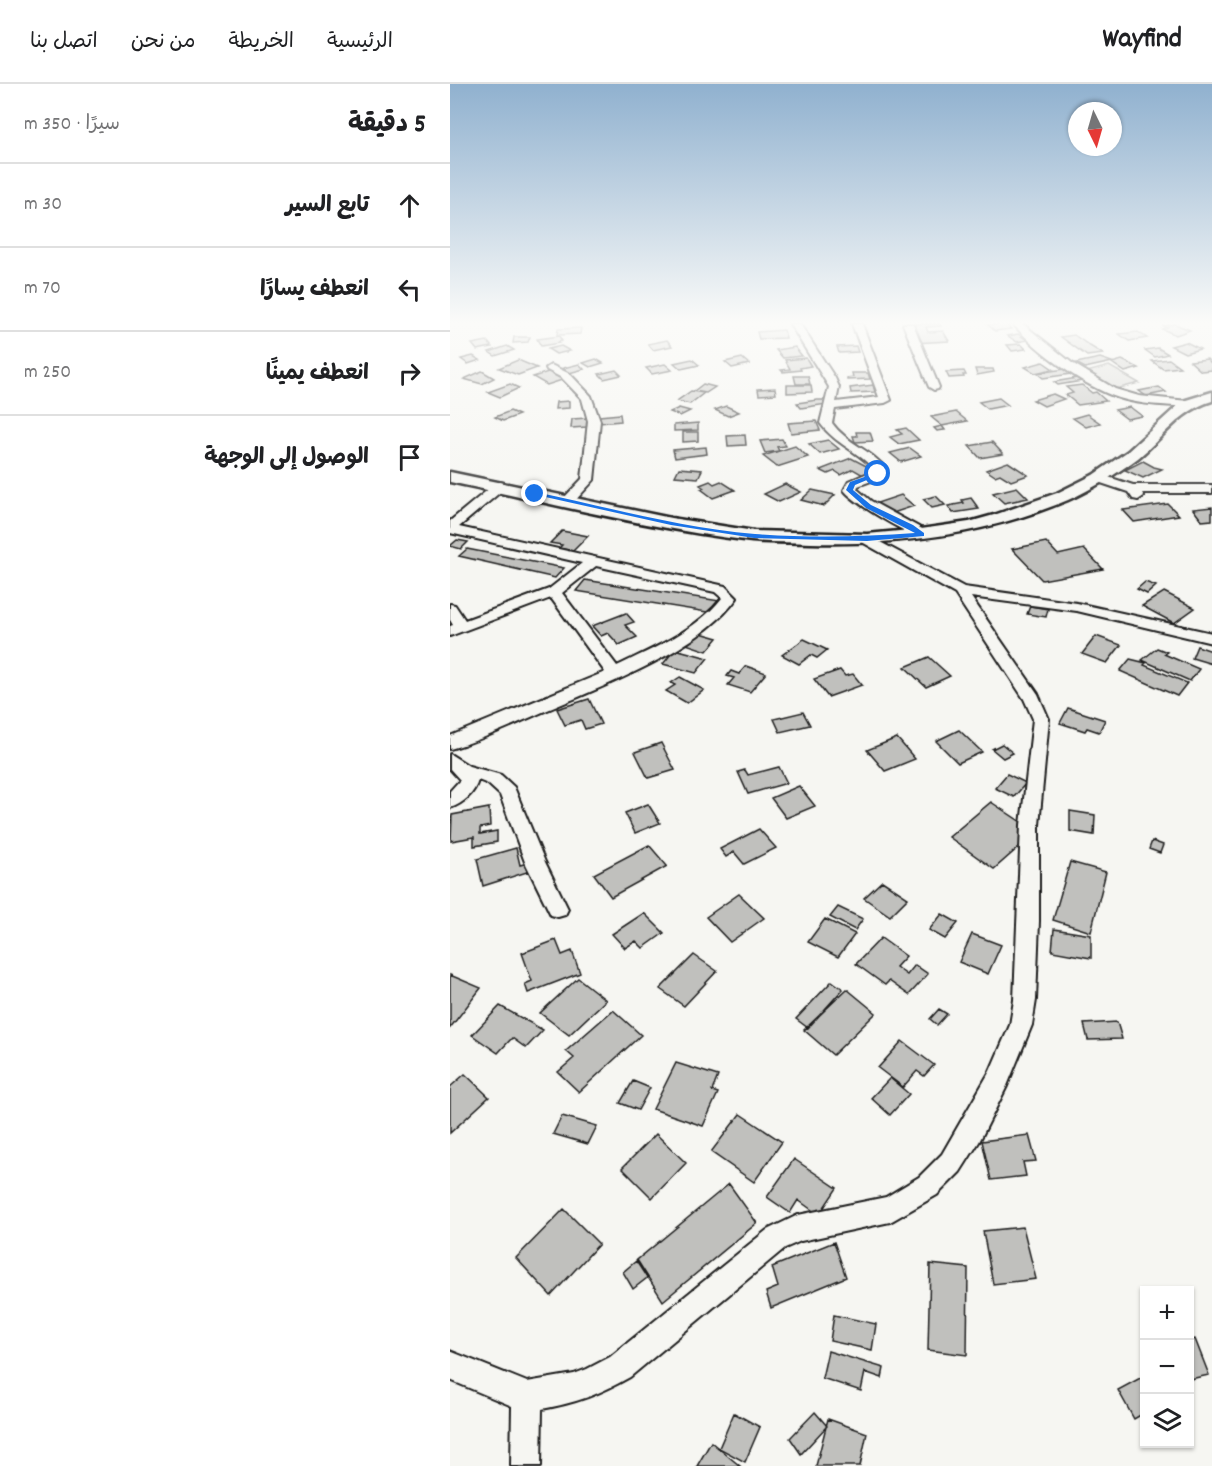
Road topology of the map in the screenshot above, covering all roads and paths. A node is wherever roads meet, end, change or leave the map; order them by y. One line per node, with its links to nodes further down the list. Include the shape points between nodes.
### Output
1 (578, 388): 12 (street, via 587,398 594,421 588,480)
2 (833, 388): 7 (street)
3 (881, 388): 7 (street, via 885,400 880,402)
4 (1107, 388): 6 (street, via 1132,398)
5 (1212, 396): 6 (street)
6 (1188, 404): 9 (street, via 1133,454)
7 (831, 406): 14 (street, via 826,423 831,430 881,470 853,484 850,490 869,507)
8 (450, 477): 10 (street)
9 (1099, 478): 11 (street, via 1135,493); 14 (street, via 1000,519)
10 (500, 486): 12 (street); 13 (street)
11 (1212, 489)
12 (567, 501): 15 (street, via 746,535)
13 (450, 529): 16 (street)
14 (921, 534): 15 (street)
15 (867, 539): 17 (street)
16 (592, 562): 18 (street); 22 (street, via 720,589 730,598 725,607 691,633)
17 (960, 591): 21 (street, via 1077,607); 29 (street, via 1032,698 1041,719 1030,825 1029,921 1021,1025 970,1134 951,1163 910,1198 890,1209 798,1228 776,1239 620,1367 596,1382)
18 (554, 592): 20 (street); 22 (street)
19 (450, 608): 20 (street)
20 (456, 629)
21 (1212, 638)
22 (614, 674): 23 (street)
23 (450, 743)
24 (450, 760): 25 (street)
25 (466, 772): 26 (street, via 468,788); 27 (street, via 490,775 508,792)
26 (450, 801)
27 (558, 909)
28 (450, 1365): 29 (street)
29 (527, 1397): 30 (street)
30 (526, 1466)

